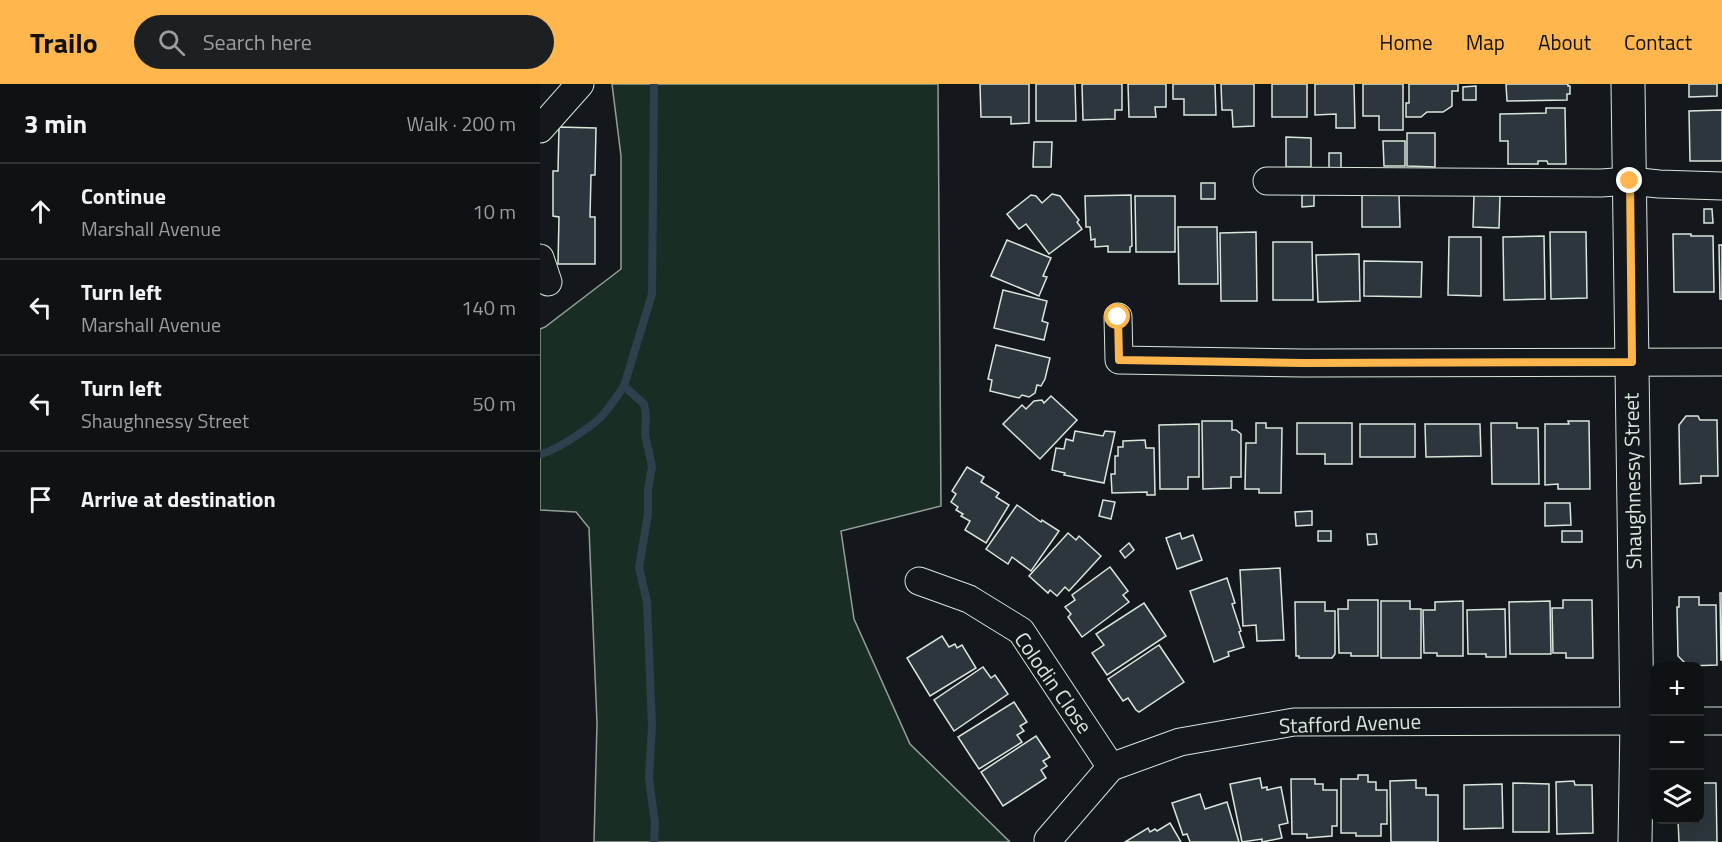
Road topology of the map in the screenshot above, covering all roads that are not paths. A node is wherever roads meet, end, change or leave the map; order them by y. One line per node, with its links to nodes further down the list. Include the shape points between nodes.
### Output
1 (580, 84): 3 (street)
2 (1628, 84): 5 (main road, Shaughnessy Street)
3 (540, 129)
4 (1268, 181): 5 (street)
5 (1630, 181): 6 (street); 8 (main road, Shaughnessy Street)
6 (1722, 186)
7 (1118, 317): 8 (street, via 1119,360)
8 (1632, 362): 9 (street); 11 (main road, Shaughnessy Street)
9 (1722, 362)
10 (919, 581): 14 (street, Colodin Close, via 969,599 1021,631)
11 (1646, 721): 14 (street, Stafford Avenue, via 1294,722 1180,742); 16 (main road, Shaughnessy Street)
12 (1704, 721): 13 (street)
13 (1722, 721)
14 (1112, 767): 15 (street, Stafford Avenue)
15 (1048, 840)
16 (1635, 842)

